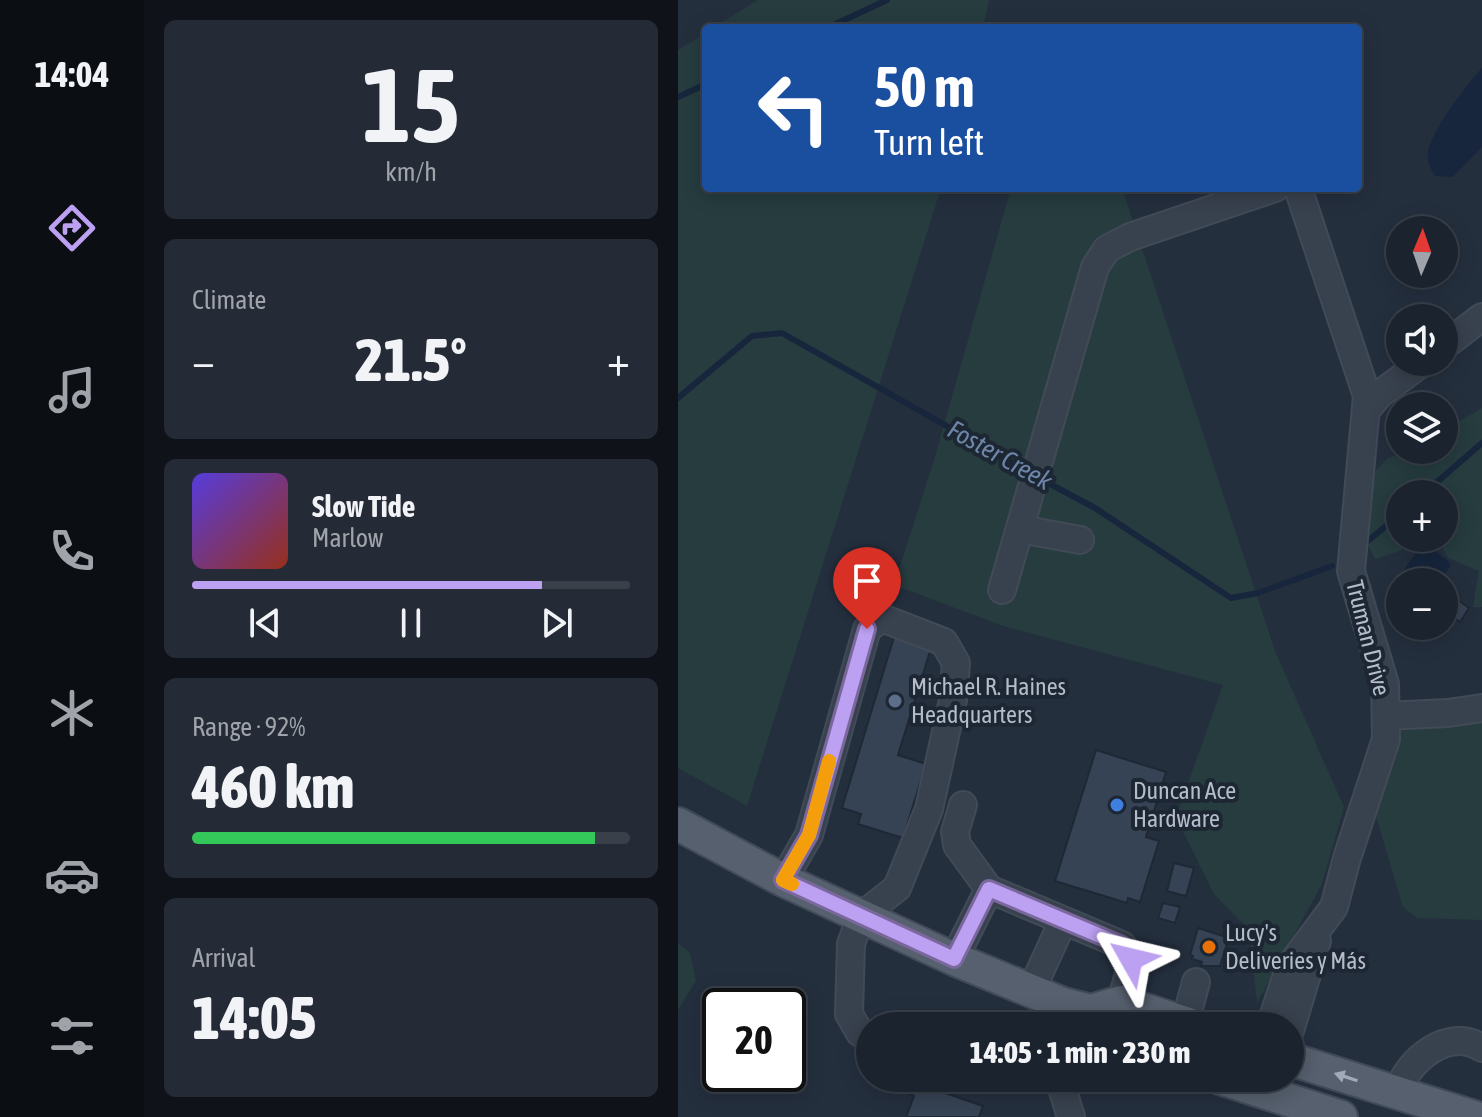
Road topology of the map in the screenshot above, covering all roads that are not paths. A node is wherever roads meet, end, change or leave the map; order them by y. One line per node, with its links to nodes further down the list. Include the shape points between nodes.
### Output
1 (1264, 192): 7 (street, via 1107,249 1095,267)
2 (1299, 192): 6 (street, Truman Drive)
3 (1482, 317): 4 (street)
4 (1458, 335)
5 (1404, 376): 6 (street)
6 (1367, 409): 11 (street, Truman Drive, via 1351,571 1385,684)
7 (1020, 529): 8 (street); 9 (street)
8 (1080, 540)
9 (1002, 590)
10 (1482, 708): 11 (street)
11 (1386, 716): 18 (street, Truman Drive, via 1386,739 1334,907)
12 (963, 805): 15 (street, via 957,845)
13 (678, 824): 14 (main road)
14 (783, 880): 16 (main road); 16 (street, via 809,835 867,629 882,618 944,642 956,663 954,688 929,809 897,888)
15 (989, 889): 17 (street); 19 (street)
16 (861, 916): 19 (main road); 27 (street, via 851,944 849,1014)
17 (1063, 921): 21 (street); 23 (street, via 1129,952 1131,963)
18 (1322, 923): 25 (street, Truman Drive, via 1290,966); 26 (street)
19 (954, 959): 21 (main road)
20 (1196, 982): 24 (street)
21 (1031, 991): 22 (main road)
22 (1081, 1012)
23 (1088, 1012)
24 (1192, 1012)
25 (1275, 1012)
26 (1296, 1012)
27 (856, 1026)
28 (1480, 1040): 32 (street, via 1455,1041 1424,1053)
29 (1304, 1063): 32 (main road, one-way to 29)
30 (1063, 1092): 34 (street)
31 (1250, 1092): 33 (main road)
32 (1397, 1093): 36 (main road)
33 (1276, 1107): 35 (main road)
34 (1071, 1117)
35 (1341, 1117)
36 (1474, 1117)

